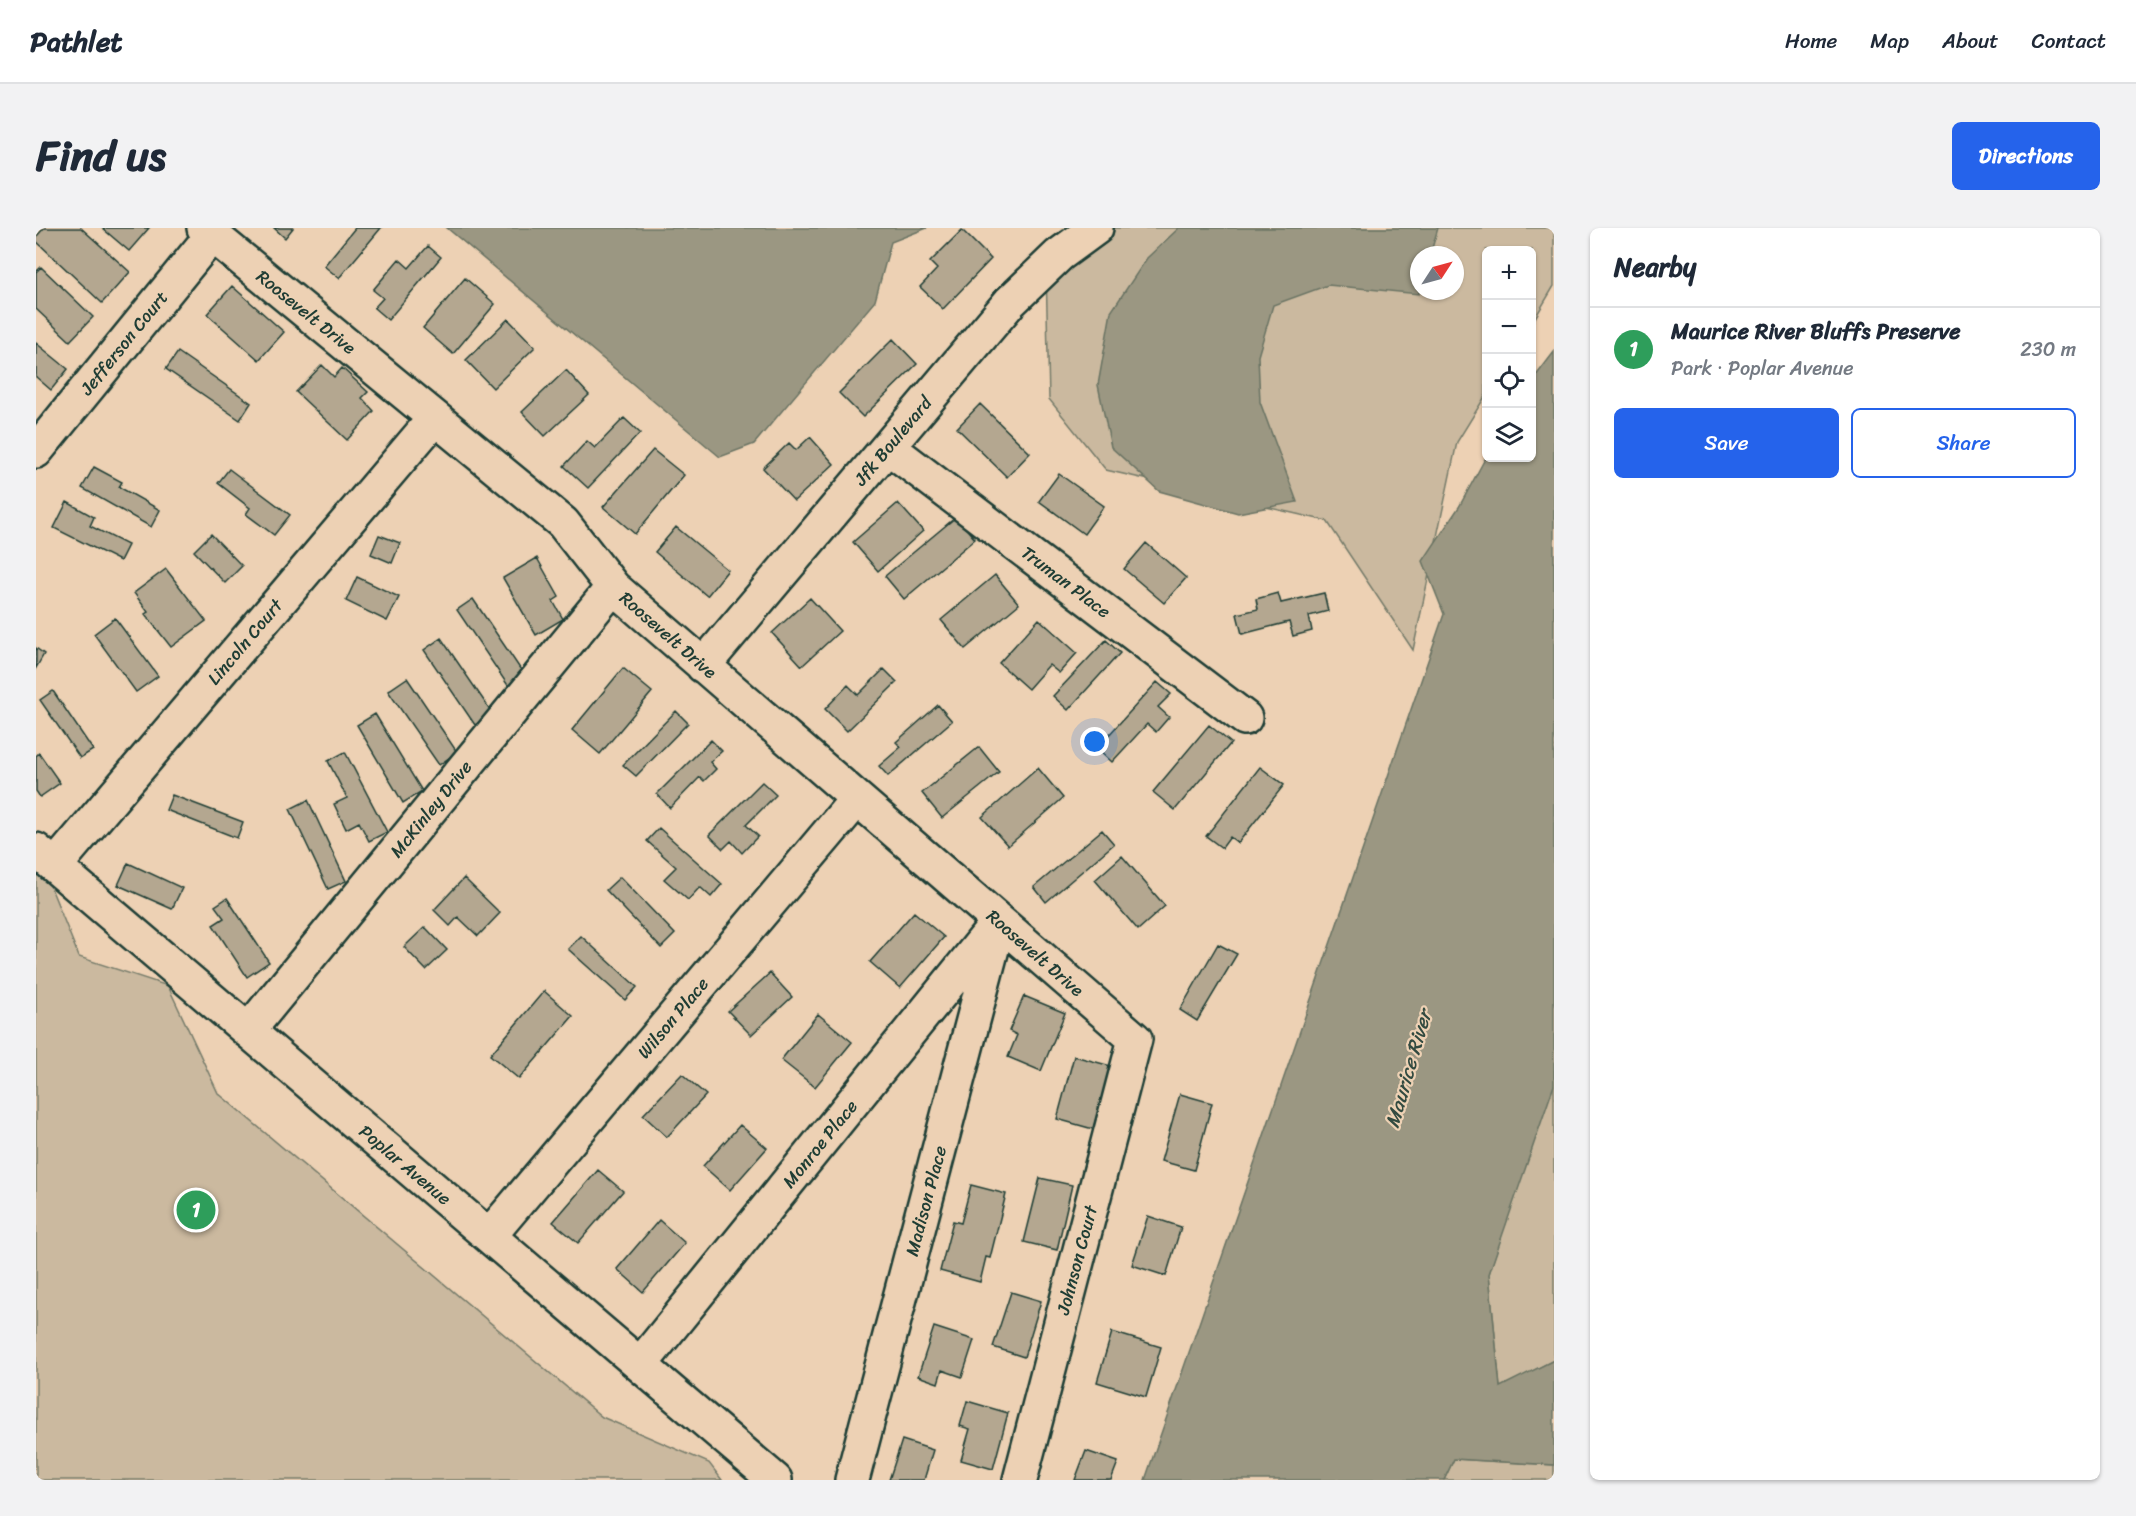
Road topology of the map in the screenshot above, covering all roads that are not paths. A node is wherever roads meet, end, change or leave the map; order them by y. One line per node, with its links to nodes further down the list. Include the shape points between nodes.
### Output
1 (1096, 228): 4 (street, Jfk Boulevard, via 1059,255 1010,302)
2 (208, 231): 3 (street, Roosevelt Drive); 5 (street, Jefferson Court)
3 (435, 418): 6 (street, Roosevelt Drive, via 563,524); 10 (street, Lincoln Court)
4 (888, 447): 7 (street, Jfk Boulevard); 8 (street, Truman Place)
5 (36, 451)
6 (613, 587): 7 (street, Roosevelt Drive); 12 (street, McKinley Drive)
7 (703, 666): 9 (street, Roosevelt Drive)
8 (1245, 718)
9 (857, 799): 11 (street, Roosevelt Drive); 14 (street, Wilson Place)
10 (45, 858): 12 (street, Poplar Avenue)
11 (999, 922): 13 (street, Roosevelt Drive); 15 (street, Monroe Place); 17 (street, Madison Place)
12 (248, 1031): 14 (street, Poplar Avenue)
13 (1135, 1039): 18 (street, Johnson Court)
14 (489, 1236): 15 (street, Poplar Avenue)
15 (640, 1365): 16 (street, Poplar Avenue)
16 (775, 1480)
17 (852, 1480)
18 (1020, 1480)

